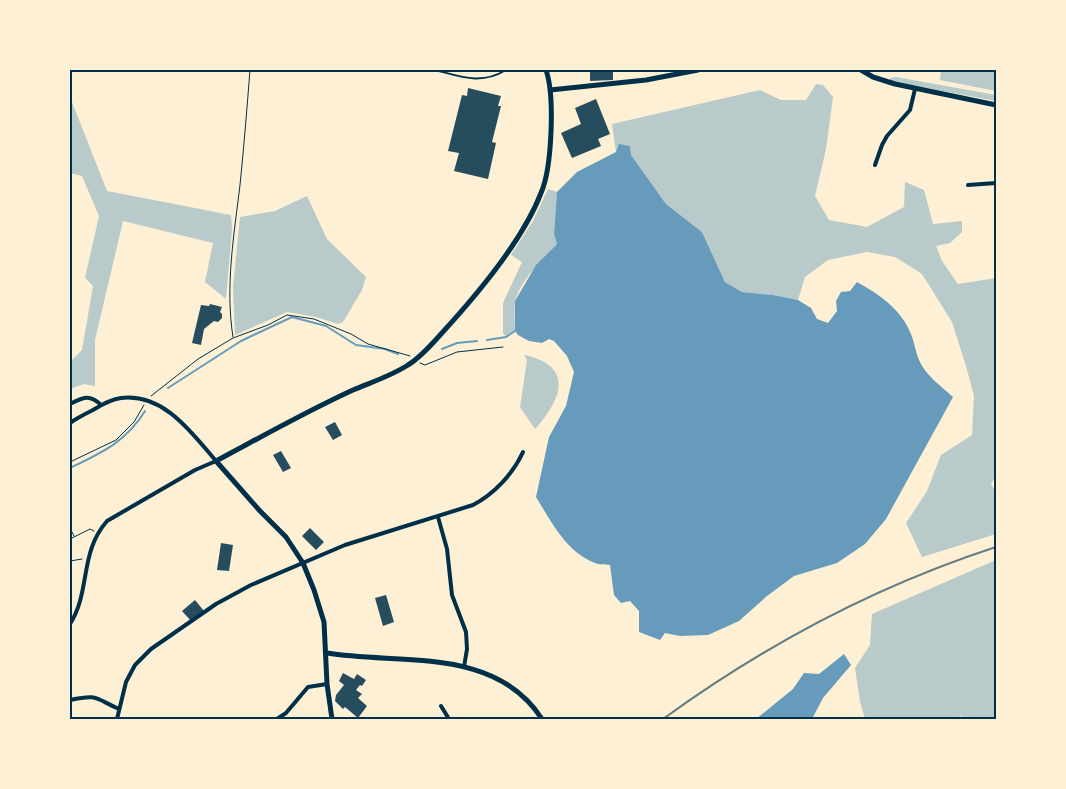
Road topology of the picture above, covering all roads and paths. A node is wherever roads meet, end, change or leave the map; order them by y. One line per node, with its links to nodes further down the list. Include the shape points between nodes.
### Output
1 (250, 70): 13 (path, via 229,286)
2 (435, 70): 3 (lane, via 474,79 490,78)
3 (506, 70)
4 (546, 70): 8 (street)
5 (698, 70): 8 (street, via 646,80)
6 (861, 70): 7 (street, via 883,81)
7 (915, 88): 9 (street); 10 (street, via 910,110 887,136)
8 (550, 90): 15 (street, via 550,139 542,192 510,248 466,308)
9 (996, 105)
10 (875, 165)
11 (996, 183): 12 (street)
12 (968, 185)
13 (233, 338): 15 (path, via 287,315 314,319 368,344 408,354); 16 (path, via 198,359)
14 (503, 347): 15 (path, via 457,352 425,365)
15 (415, 360): 21 (street)
16 (146, 400): 18 (street, via 119,398); 21 (street, via 173,414); 22 (path, via 134,422 116,440)
17 (70, 404): 18 (street, via 87,398 95,399)
18 (101, 406): 19 (street)
19 (70, 423)
20 (523, 452): 23 (street, via 487,498)
21 (216, 461): 25 (street, via 106,521); 30 (street, via 286,537)
22 (70, 462)
23 (438, 517): 30 (street, via 345,545); 33 (street, via 447,549 452,594 466,632)
24 (70, 528): 26 (path)
25 (97, 532): 26 (path, via 90,529); 28 (street)
26 (75, 537): 27 (path)
27 (70, 539)
28 (87, 558): 29 (path); 31 (street, via 79,610)
29 (70, 562)
30 (303, 563): 32 (street, via 324,622); 37 (street, via 220,602 151,649 135,665 126,682)
31 (70, 624)
32 (327, 653): 33 (street); 34 (street)
33 (464, 666): 42 (street, via 507,683 532,705)
34 (327, 684): 39 (street, via 308,687); 40 (street)
35 (70, 700): 37 (street, via 97,697)
36 (441, 706): 41 (street)
37 (119, 709): 38 (street)
38 (117, 719)
39 (277, 719)
40 (332, 719)
41 (449, 719)
42 (542, 719)

